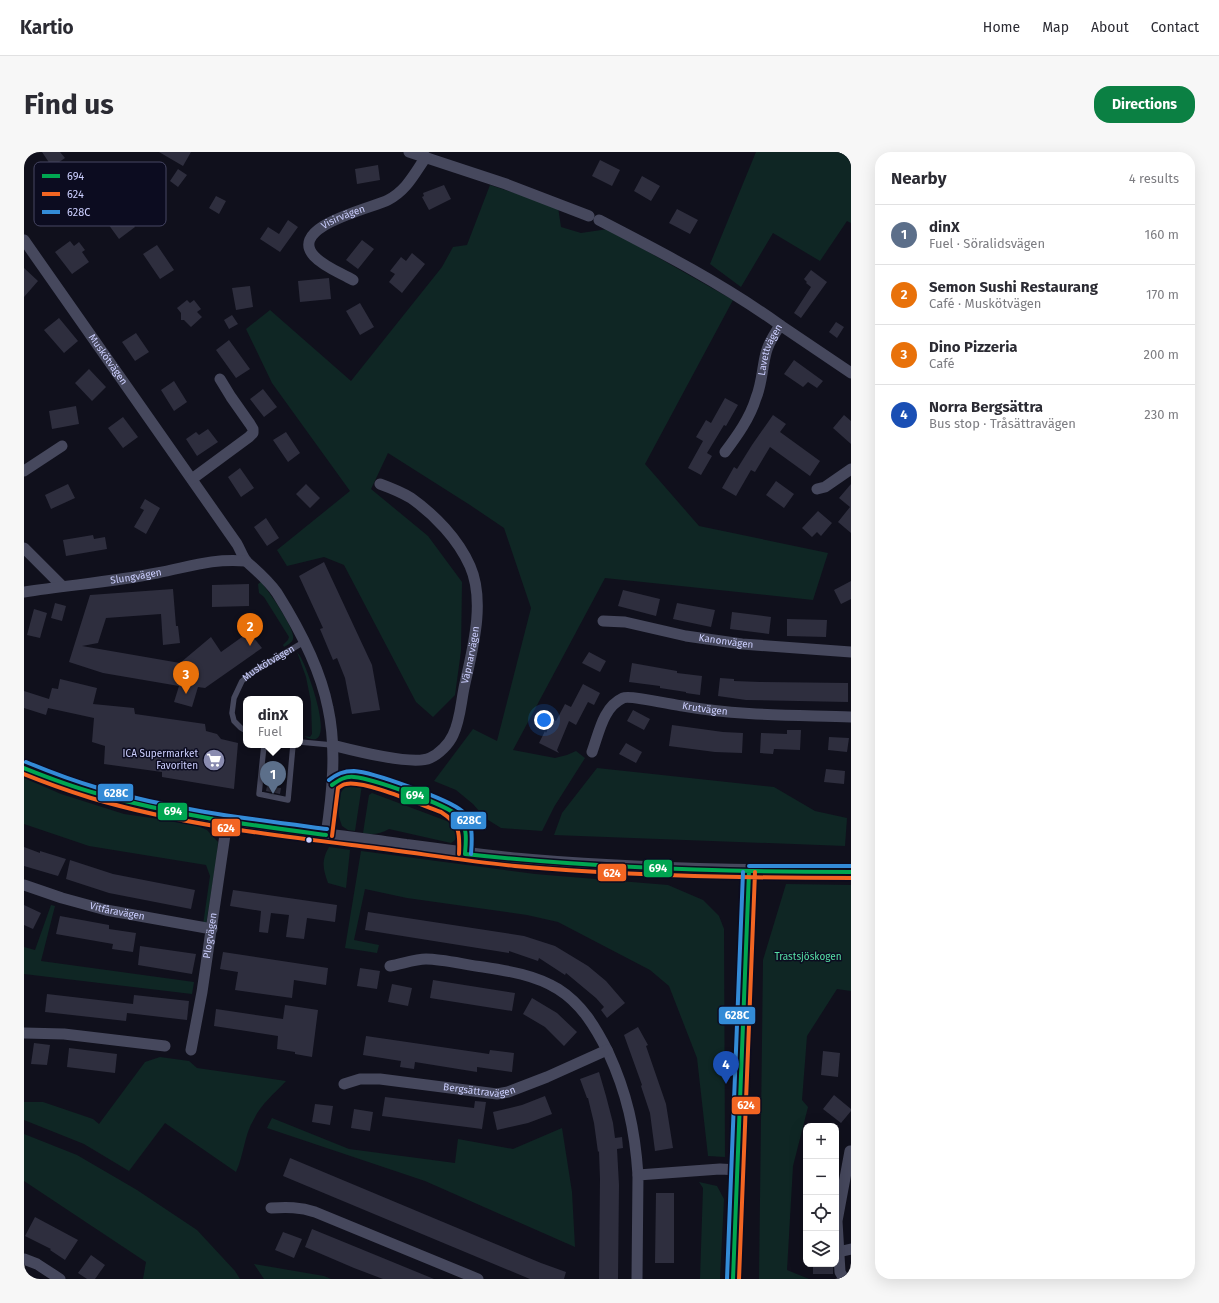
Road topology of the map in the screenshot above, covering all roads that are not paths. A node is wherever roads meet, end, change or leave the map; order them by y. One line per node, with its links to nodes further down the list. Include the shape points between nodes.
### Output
1 (409, 152): 2 (street)
2 (426, 157): 4 (street, Visirvägen, via 409,183 388,200 338,218 312,236 309,243 314,257); 5 (street, via 594,218 726,288)
3 (24, 240): 12 (street, Muskötvägen)
4 (353, 280)
5 (780, 325): 6 (street, Lavettvägen); 9 (street, Lavettvägen, via 766,352 756,399 746,421)
6 (851, 372)
7 (220, 379): 12 (street, via 250,424 253,433)
8 (62, 446): 11 (street)
9 (725, 452)
10 (851, 469): 14 (street)
11 (24, 471)
12 (192, 479): 16 (street, Muskötvägen)
13 (380, 484): 25 (street, Väpnarvägen, via 411,499 433,517 452,537 465,556 477,589 477,620 471,653 453,735 431,758 420,761 387,757)
14 (817, 490)
15 (24, 548): 17 (street)
16 (246, 561): 17 (street, Slungvägen, via 211,561 157,573); 20 (street, Muskötvägen, via 272,586)
17 (62, 586): 18 (street, Slungvägen)
18 (24, 592)
19 (603, 621): 21 (street, Kanonvägen, via 625,622 686,636 742,644)
20 (304, 642): 23 (lane, Muskötvägen, via 254,671 242,681 234,698 232,713 234,721); 25 (street, Muskötvägen, via 325,696)
21 (851, 652)
22 (851, 717): 28 (street, Krutvägen, via 703,710 626,697 612,705)
23 (243, 729)
24 (303, 742): 25 (lane)
25 (332, 745): 30 (street, Muskötvägen)
26 (264, 748): 27 (lane, via 259,794 288,800)
27 (293, 748)
28 (592, 752)
29 (24, 768): 31 (street, via 59,782 120,800)
30 (332, 785): 32 (street, Muskötvägen); 33 (lane, via 342,778 354,777 444,807 458,816 464,825)
31 (227, 821): 32 (street); 37 (street, Plogvägen)
32 (326, 835): 33 (street)
33 (465, 854): 34 (street, via 626,868)
34 (749, 872): 35 (street); 45 (street)
35 (851, 872)
36 (24, 885): 37 (street, Vitfåravägen, via 106,910)
37 (212, 929): 41 (street, Plogvägen)
38 (390, 966): 42 (street, via 425,959 509,971 538,979 560,990 580,1008 596,1028)
39 (24, 1033): 40 (street, via 64,1034)
40 (164, 1046)
41 (191, 1050)
42 (607, 1050): 43 (street, Bergsättravägen, via 547,1078 497,1094 380,1079); 46 (street, via 628,1104)
43 (344, 1084)
44 (850, 1151): 48 (street)
45 (738, 1170): 46 (street); 56 (street)
46 (638, 1175): 55 (street)
47 (271, 1208): 54 (street, via 303,1208 315,1212)
48 (837, 1231)
49 (851, 1249): 50 (street)
50 (839, 1252)
51 (24, 1259): 53 (street)
52 (839, 1262): 57 (street)
53 (60, 1279)
54 (478, 1279)
55 (637, 1279)
56 (733, 1279)
57 (844, 1279)

